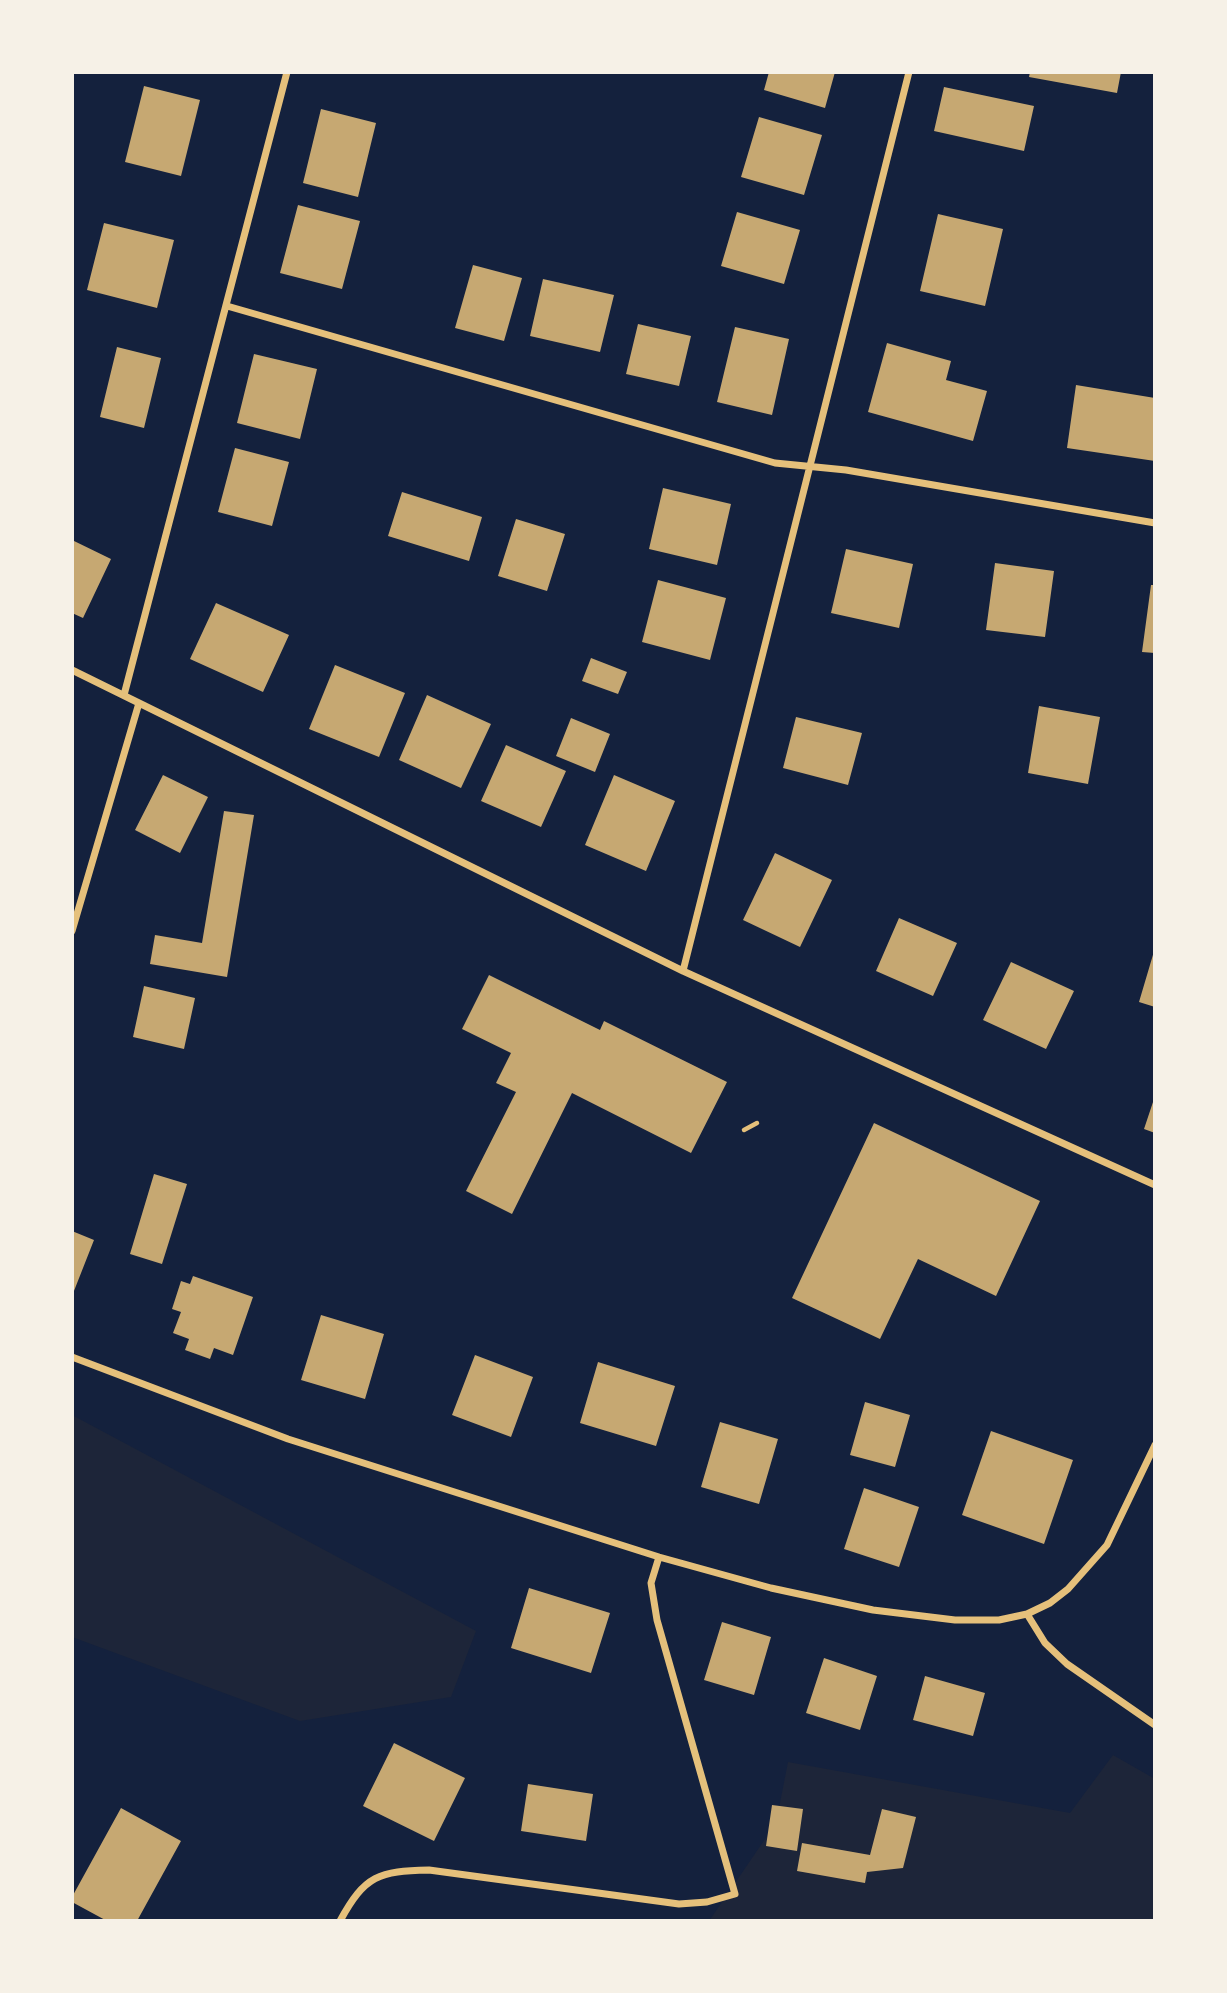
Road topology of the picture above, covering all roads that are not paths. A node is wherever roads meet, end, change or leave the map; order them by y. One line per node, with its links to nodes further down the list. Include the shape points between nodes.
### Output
1 (287, 72): 3 (street)
2 (909, 72): 4 (street)
3 (227, 306): 4 (street, via 775,463); 7 (street)
4 (810, 467): 5 (street); 10 (street)
5 (1155, 523)
6 (72, 670): 7 (street)
7 (124, 695): 8 (street)
8 (139, 704): 9 (street); 10 (street)
9 (72, 931)
10 (683, 971): 11 (street)
11 (1155, 1185)
12 (72, 1357): 14 (street, via 288,1439)
13 (1155, 1445): 15 (street, via 1107,1545 1068,1589)
14 (659, 1557): 15 (street, via 873,1610 955,1620 999,1620); 17 (street, via 651,1583 657,1620 735,1894 679,1904 429,1870 397,1870 374,1877)
15 (1027, 1614): 16 (street, via 1045,1643 1067,1664)
16 (1155, 1725)
17 (340, 1921)

